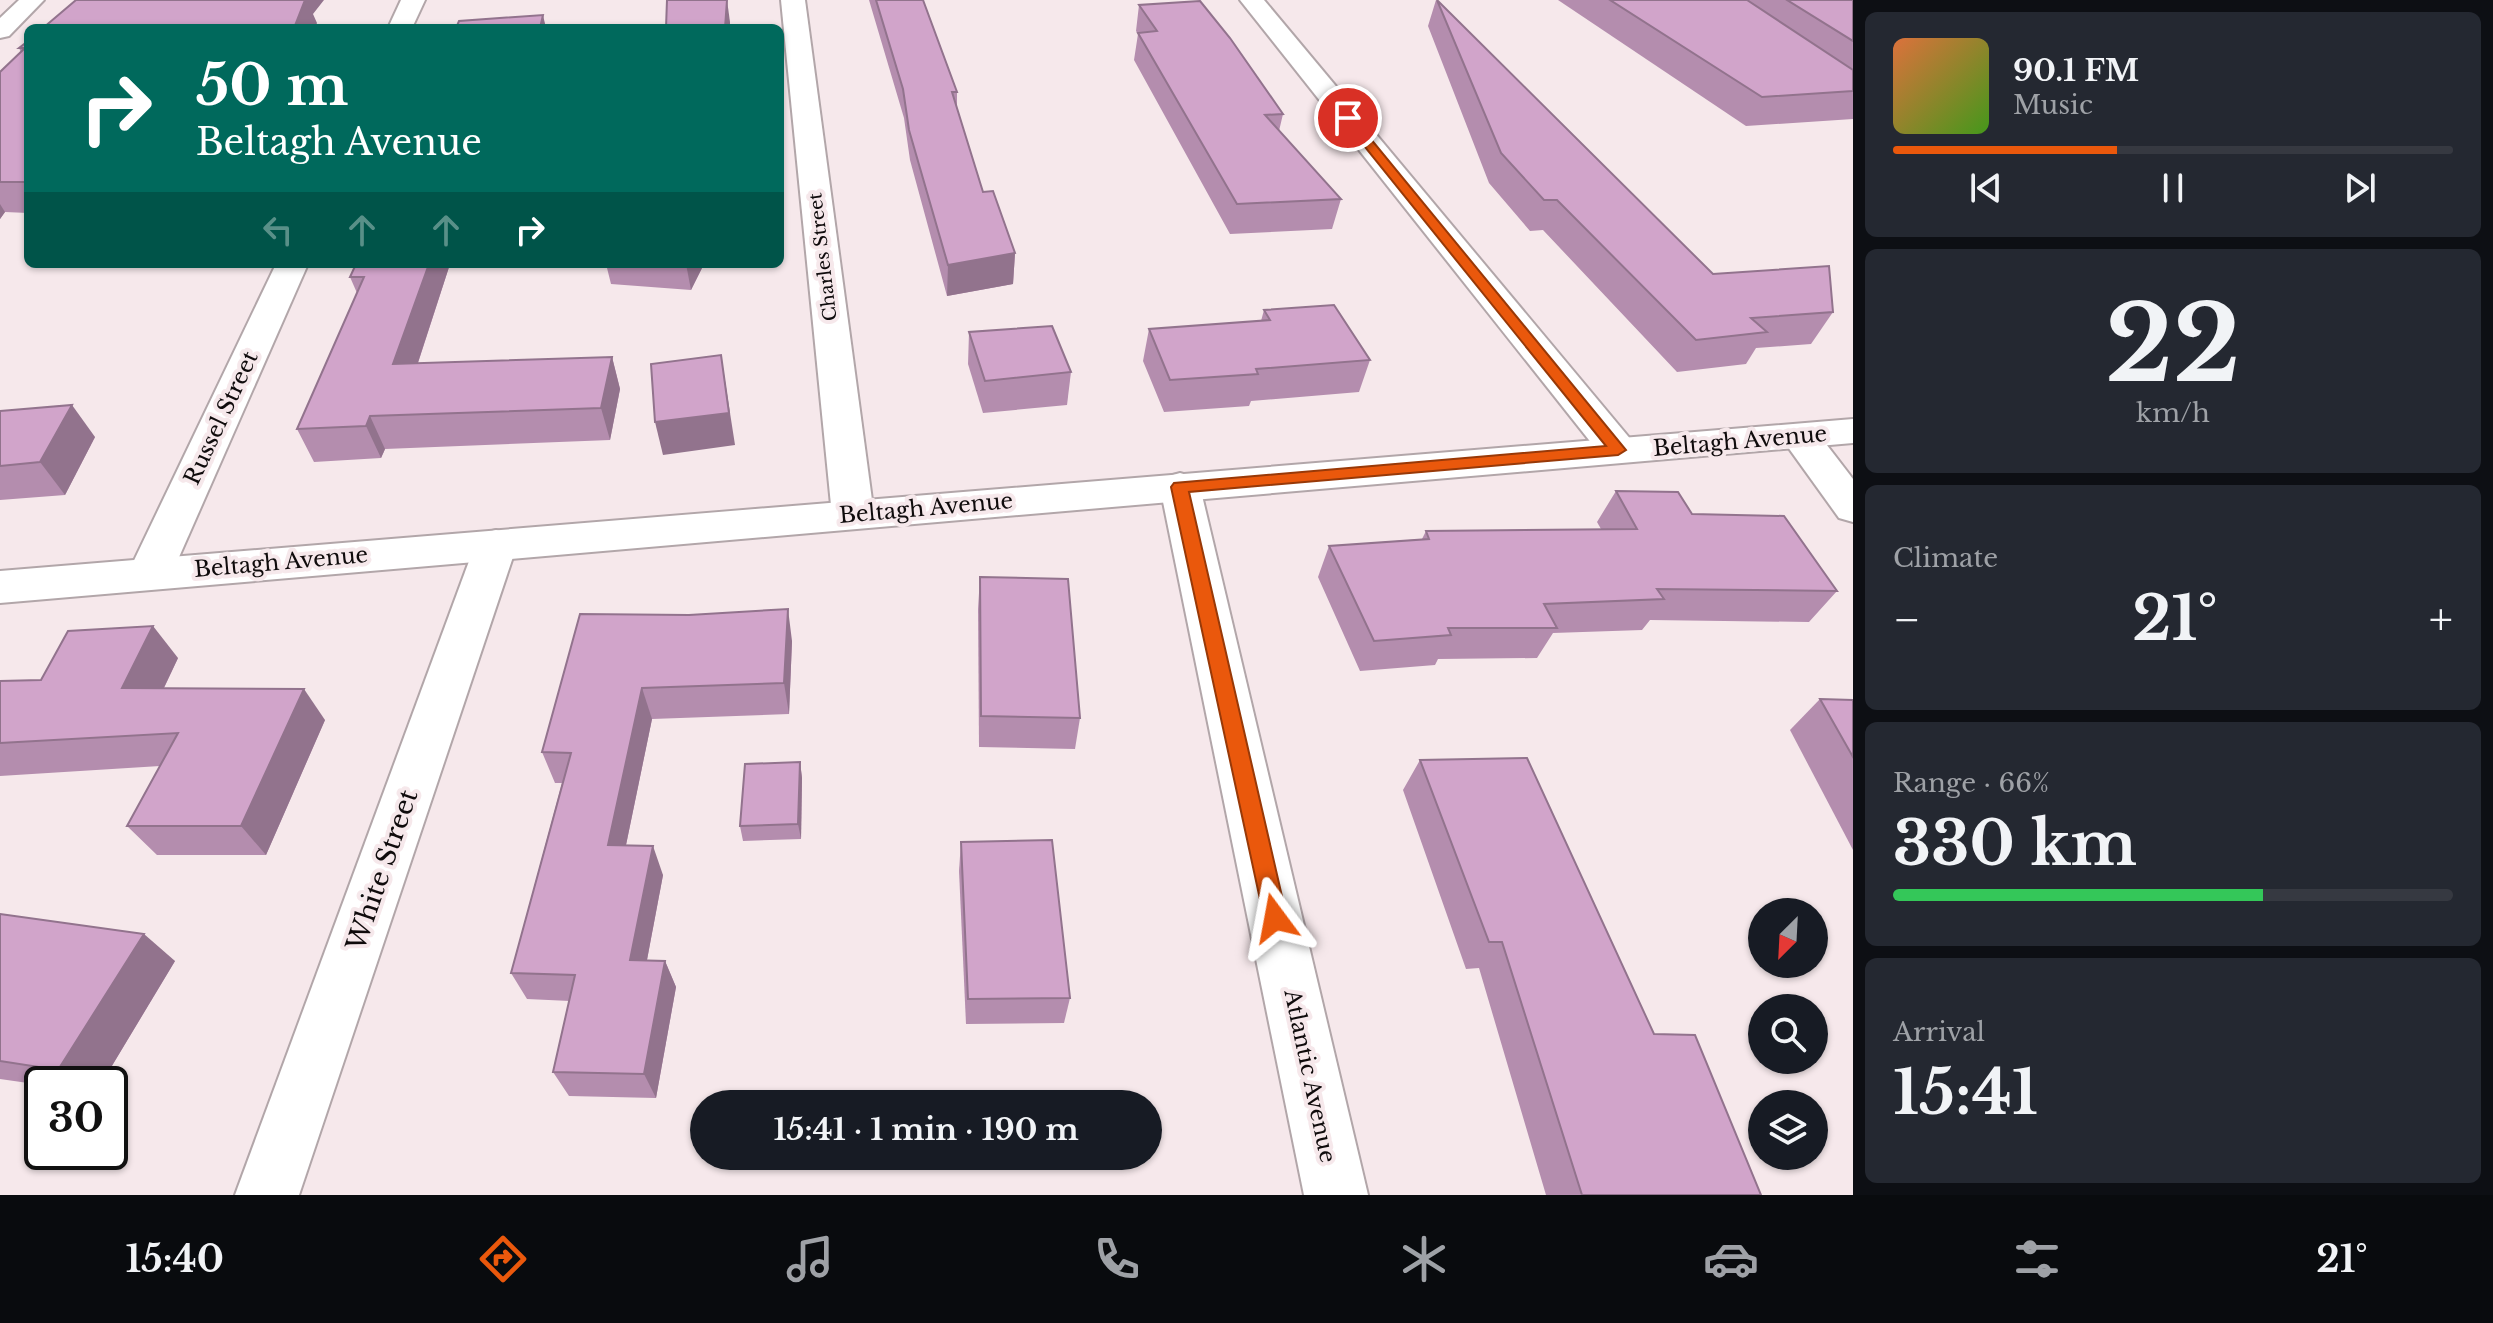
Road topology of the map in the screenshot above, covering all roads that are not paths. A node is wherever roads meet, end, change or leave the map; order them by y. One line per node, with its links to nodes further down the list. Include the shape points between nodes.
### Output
1 (32, 0): 6 (street)
2 (413, 0): 5 (street)
3 (793, 0): 13 (street, Charles Street)
4 (1252, 0): 10 (street)
5 (402, 24)
6 (0, 31)
7 (290, 268): 15 (street, Russel Street)
8 (1853, 431): 9 (street, Beltagh Avenue)
9 (1799, 436): 10 (street, Beltagh Avenue); 12 (street)
10 (1618, 450): 11 (street, Beltagh Avenue)
11 (1180, 487): 13 (street, Beltagh Avenue); 18 (street, Atlantic Avenue)
12 (1853, 508)
13 (853, 515): 14 (street, Beltagh Avenue)
14 (496, 545): 15 (street, Beltagh Avenue); 17 (street, White Street)
15 (150, 573): 16 (street, Beltagh Avenue)
16 (0, 587)
17 (267, 1195)
18 (1336, 1195)

